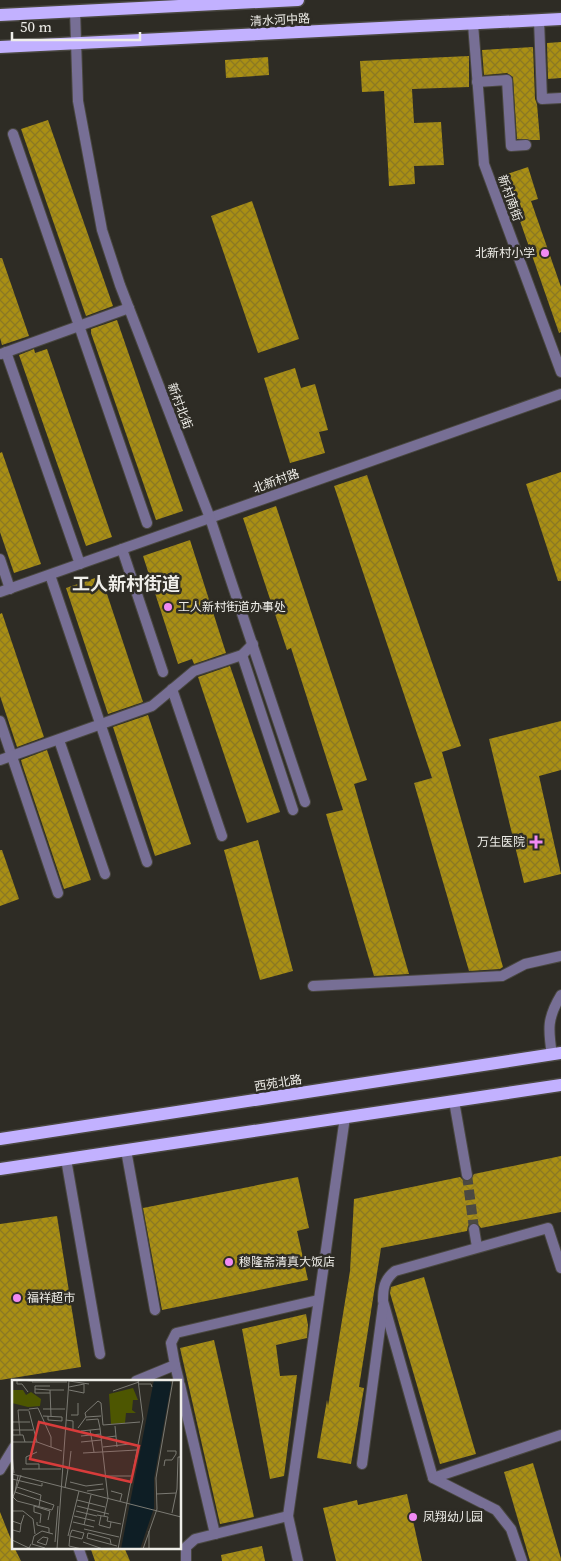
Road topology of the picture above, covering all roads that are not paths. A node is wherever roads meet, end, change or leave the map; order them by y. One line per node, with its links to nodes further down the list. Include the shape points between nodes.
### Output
1 (298, 0): 2 (main road, 清水河中路)
2 (75, 11): 3 (main road, 清水河中路); 7 (street, 新村北街)
3 (0, 15)
4 (561, 19): 5 (main road, 清水河中路)
5 (539, 20): 6 (main road, 清水河中路); 10 (street, via 542,99)
6 (473, 24): 7 (main road, 清水河中路); 9 (street, 新村南街)
7 (75, 43): 8 (main road, 清水河中路); 13 (street, 新村北街, via 78,101 102,230)
8 (0, 47)
9 (478, 82): 12 (street, via 507,80 511,146); 16 (street, 新村南街, via 484,164)
10 (561, 98)
11 (13, 134): 14 (street)
12 (526, 145)
13 (129, 308): 14 (street); 18 (street, 新村北街)
14 (79, 326): 15 (street); 19 (street)
15 (3, 353): 22 (street)
16 (561, 372)
17 (561, 394): 18 (street, 北新村路)
18 (210, 518): 20 (street, 北新村路); 26 (street, 新村北街)
19 (147, 524)
20 (122, 549): 22 (street, 北新村路); 28 (street)
21 (0, 559): 24 (street)
22 (80, 564): 23 (street, 北新村路)
23 (50, 575): 24 (street, 北新村路); 31 (street)
24 (10, 589): 25 (street, 北新村路)
25 (0, 592)
26 (253, 644): 27 (street); 35 (street, 新村北街)
27 (242, 655): 29 (street, via 194,671); 36 (street)
28 (163, 672)
29 (172, 689): 31 (street, via 152,706); 37 (street)
30 (0, 721): 33 (street)
31 (101, 725): 32 (street); 38 (street)
32 (59, 740): 33 (street); 39 (street)
33 (12, 756): 34 (street); 40 (street)
34 (0, 760)
35 (305, 802)
36 (293, 810)
37 (222, 836)
38 (147, 862)
39 (105, 874)
40 (58, 893)
41 (561, 956): 42 (street, via 525,964 502,976)
42 (313, 986)
43 (561, 995): 44 (street, via 549,1020 548,1030)
44 (557, 1054): 48 (main road, 西苑北路)
45 (561, 1085): 46 (main road)
46 (454, 1101): 47 (main road); 52 (street)
47 (345, 1117): 49 (main road); 56 (street)
48 (0, 1139)
49 (126, 1150): 50 (main road); 58 (street)
50 (66, 1159): 51 (main road); 59 (street)
51 (0, 1169)
52 (467, 1175)
53 (474, 1229): 54 (street)
54 (477, 1247): 55 (street, via 548,1228); 57 (street, via 395,1271 383,1288)
55 (561, 1268)
56 (318, 1300): 60 (street, via 176,1333 171,1343); 69 (street)
57 (383, 1302): 66 (street); 68 (street)
58 (155, 1310)
59 (100, 1354)
60 (175, 1365): 61 (street); 62 (street)
61 (138, 1380)
62 (179, 1380)
63 (181, 1389): 70 (street)
64 (561, 1435): 68 (street)
65 (12, 1450): 67 (street)
66 (362, 1464)
67 (0, 1470)
68 (433, 1478): 75 (street, via 496,1510 511,1530)
69 (288, 1516): 70 (street); 74 (street)
70 (215, 1534): 73 (street, via 195,1539 186,1547)
71 (78, 1548): 72 (street)
72 (83, 1561)
73 (186, 1561)
74 (298, 1561)
75 (522, 1561)

